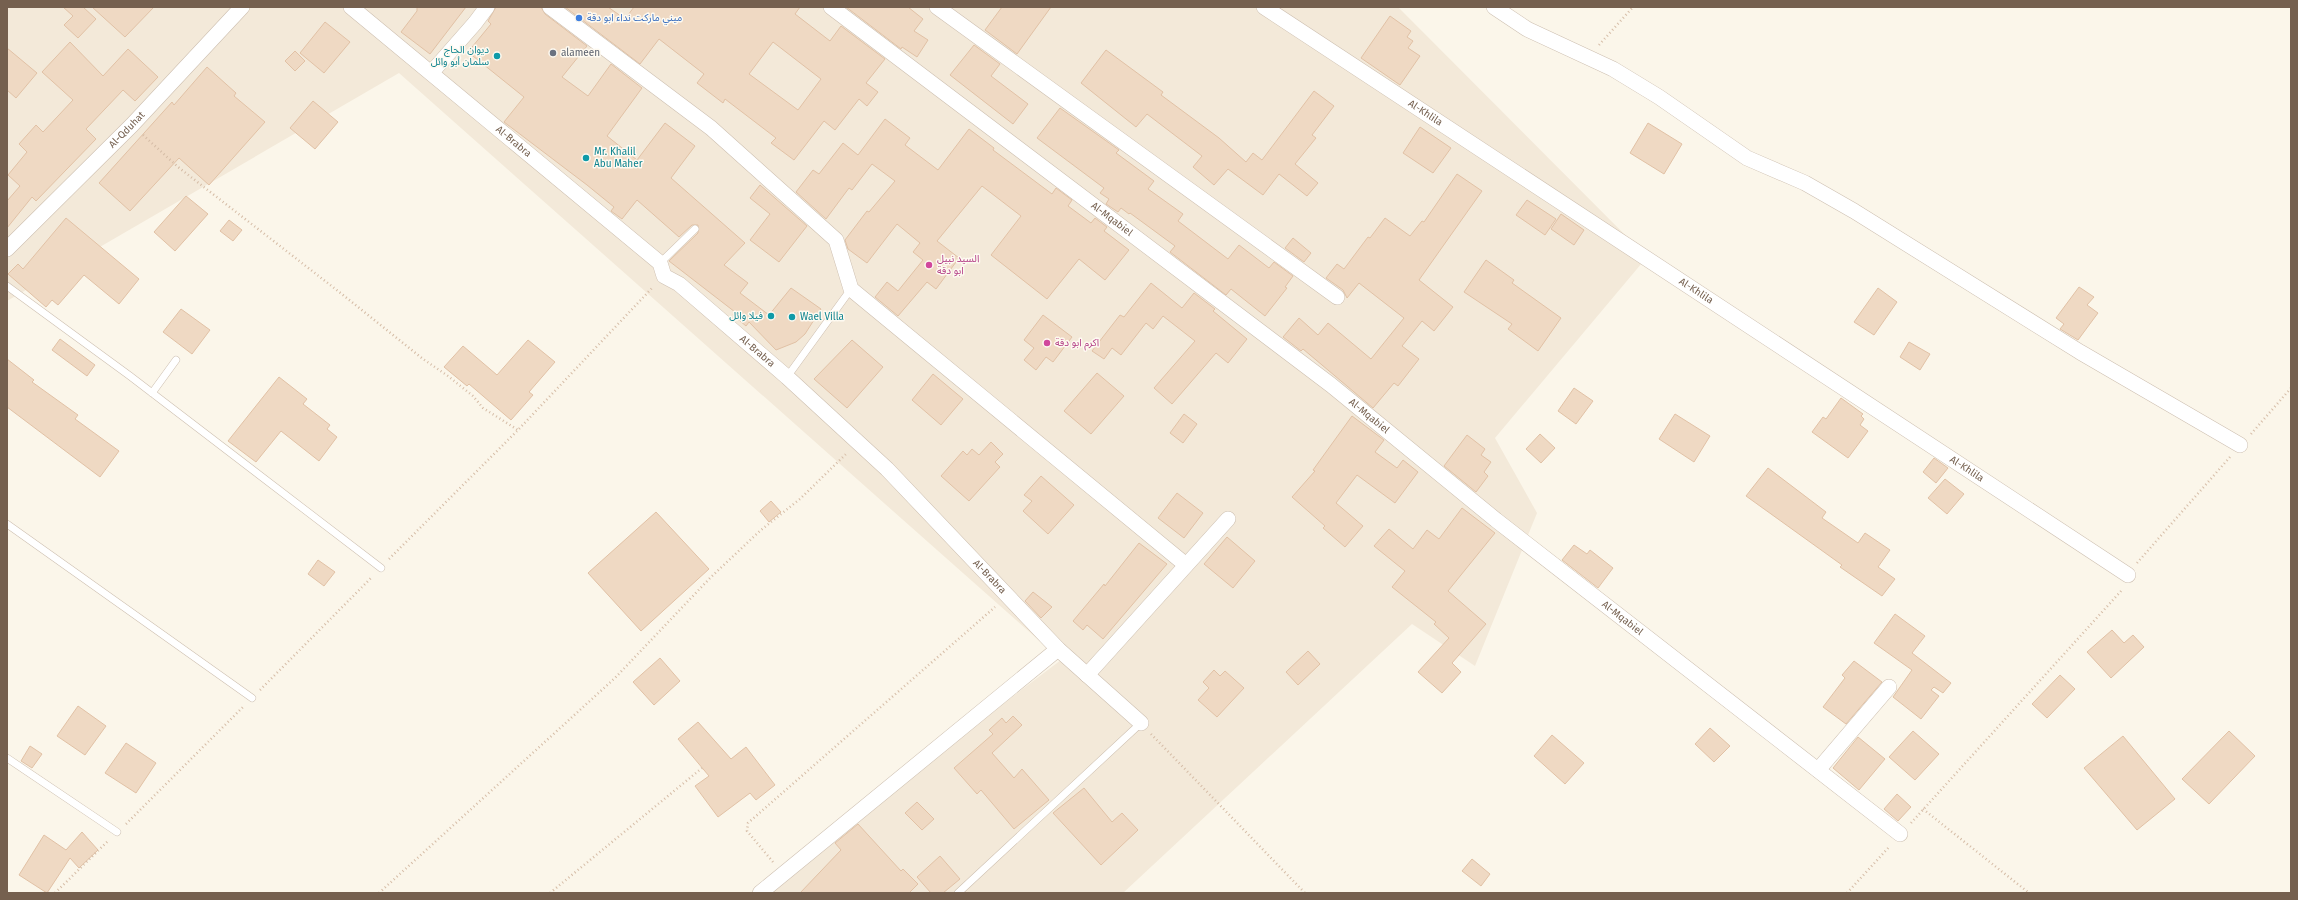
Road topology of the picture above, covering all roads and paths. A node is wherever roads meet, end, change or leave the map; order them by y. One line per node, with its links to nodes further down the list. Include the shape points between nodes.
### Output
1 (242, 7): 12 (street, Al-Qduhat)
2 (351, 7): 11 (street, Al-Brabra)
3 (487, 7): 11 (street)
4 (550, 7): 17 (street, via 711,128 836,240)
5 (831, 7): 39 (street, Al-Mqabiel, via 1331,385 1496,520)
6 (936, 7): 18 (street)
7 (1264, 7): 30 (street, Al-Khlila)
8 (1494, 7): 10 (street, via 1527,29)
9 (1633, 7): 10 (path)
10 (1586, 57): 25 (street, via 1659,97 1747,158 1805,183 1854,211 2080,352)
11 (432, 72): 15 (street, Al-Brabra)
12 (132, 126): 14 (street, Al-Qduhat); 23 (path, via 178,167 448,376 473,396 483,408)
13 (695, 229): 15 (lane)
14 (7, 249)
15 (662, 269): 20 (street, Al-Brabra); 23 (path)
16 (7, 286): 22 (lane)
17 (851, 289): 20 (lane); 28 (street)
18 (1337, 297)
19 (176, 360): 22 (lane)
20 (787, 377): 24 (street, Al-Brabra)
21 (2291, 388): 25 (path)
22 (152, 393): 29 (lane)
23 (518, 430): 29 (path, via 397,549)
24 (855, 440): 31 (street, Al-Brabra, via 887,469); 45 (path, via 845,456 711,577 615,678)
25 (2240, 445): 30 (path)
26 (1228, 519): 28 (street)
27 (7, 524): 35 (lane)
28 (1186, 565): 33 (street)
29 (381, 568): 35 (path)
30 (2128, 575): 40 (path, via 2124,588)
31 (1008, 596): 32 (street, Al-Brabra); 43 (path, via 748,823 747,831 755,843)
32 (1058, 648): 33 (street, Al-Brabra); 43 (street)
33 (1087, 675): 36 (street, Al-Brabra)
34 (1889, 687): 39 (street)
35 (252, 698): 41 (path)
36 (1141, 723): 48 (lane); 49 (path)
37 (7, 758): 41 (lane)
38 (702, 768): 46 (path)
39 (1818, 770): 42 (street, Al-Mqabiel)
40 (1923, 809): 42 (path); 51 (path)
41 (117, 832): 44 (path)
42 (1900, 834): 50 (path)
43 (784, 874): 47 (street)
44 (55, 893)
45 (379, 893)
46 (550, 893)
47 (760, 893)
48 (958, 893)
49 (1305, 893)
50 (1847, 893)
51 (2028, 893)

